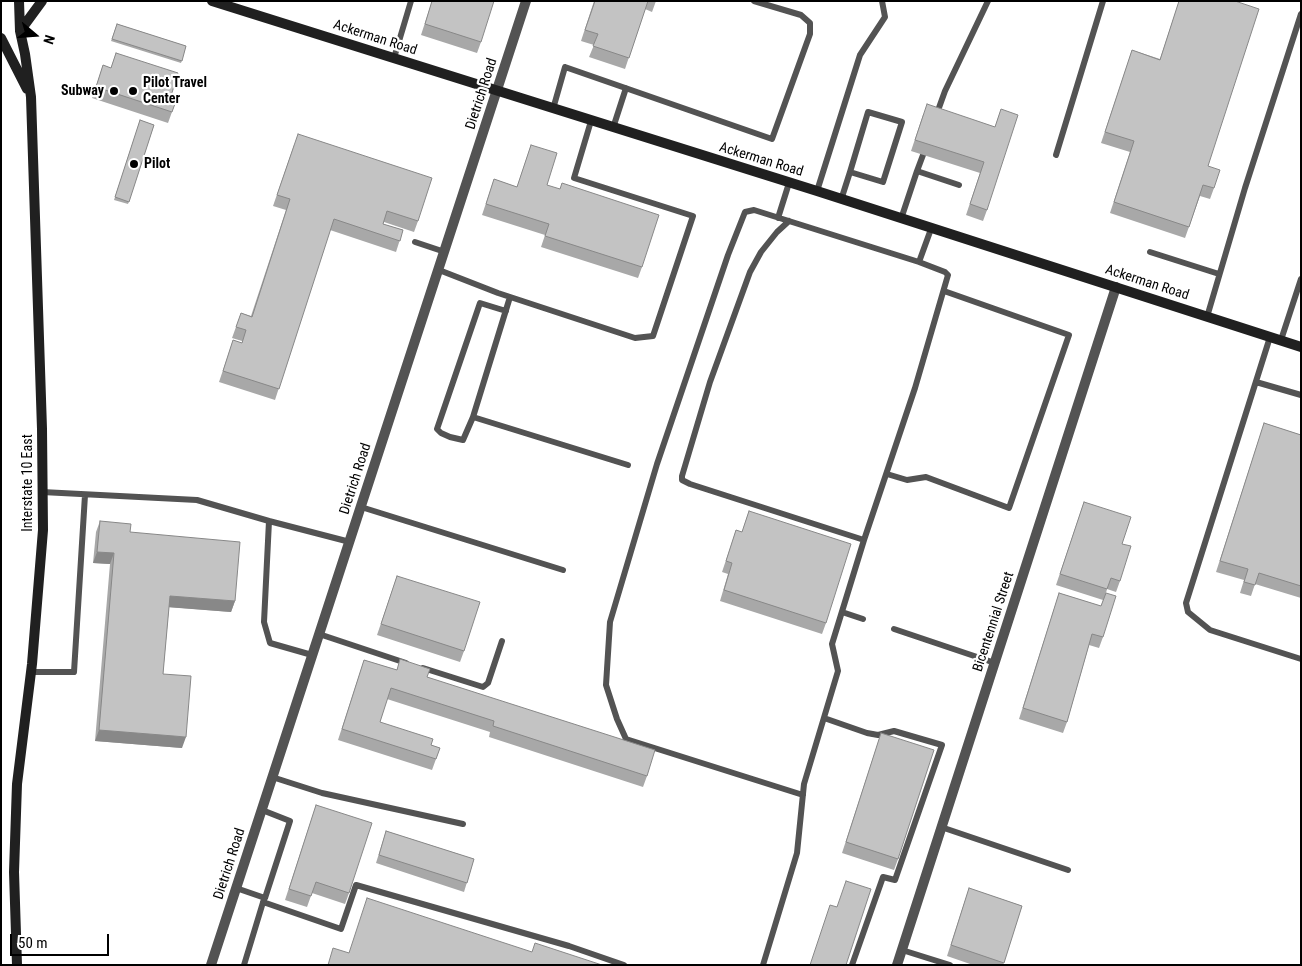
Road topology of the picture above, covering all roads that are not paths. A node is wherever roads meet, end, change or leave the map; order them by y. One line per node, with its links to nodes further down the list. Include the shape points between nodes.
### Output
1 (19, 1): 11 (street, Interstate 10 East)
2 (42, 1): 11 (street)
3 (212, 1): 13 (street, Ackerman Road)
4 (411, 1): 13 (lane)
5 (526, 1): 15 (street, Dietrich Road)
6 (754, 1): 14 (lane, via 801,15 810,23 810,34 772,139)
7 (882, 1): 27 (lane, via 885,17 860,55)
8 (988, 1): 18 (lane)
9 (1103, 1): 22 (lane)
10 (1301, 14): 38 (lane)
11 (20, 31): 16 (street, Interstate 10 East)
12 (1, 38): 16 (street)
13 (394, 58): 15 (street, Ackerman Road)
14 (626, 88): 17 (lane, via 565,67); 20 (lane)
15 (497, 91): 17 (street, Ackerman Road); 34 (street, Dietrich Road)
16 (31, 97): 54 (street, Interstate 10 East)
17 (553, 109): 19 (street, Ackerman Road)
18 (935, 119)
19 (592, 121): 20 (street, Ackerman Road); 43 (lane, via 574,178 693,216 653,336 635,338)
20 (613, 128): 25 (street, Ackerman Road)
21 (923, 155): 23 (lane)
22 (1056, 155)
23 (917, 171): 26 (lane); 30 (lane)
24 (850, 172): 24 (lane, via 868,112 902,122 883,182); 28 (lane)
25 (789, 183): 27 (street, Ackerman Road); 29 (lane)
26 (959, 185)
27 (817, 191): 28 (street, Ackerman Road)
28 (841, 200): 30 (street, Ackerman Road)
29 (778, 218): 31 (lane); 72 (lane, via 754,210 745,212 736,232 657,464 610,622 606,685 626,739)
30 (901, 219): 32 (street, Ackerman Road)
31 (789, 221): 36 (lane); 58 (lane, via 761,252 750,272 710,382 682,480)
32 (931, 229): 36 (lane); 40 (street, Ackerman Road)
33 (415, 242): 34 (lane)
34 (445, 252): 37 (street, Dietrich Road)
35 (1150, 252): 38 (lane)
36 (919, 262): 42 (lane, via 945,272 948,278)
37 (439, 270): 43 (lane); 56 (street, Dietrich Road)
38 (1219, 274): 45 (lane)
39 (1301, 279): 41 (lane)
40 (1116, 287): 45 (street, Ackerman Road); 68 (street, Bicentennial Street)
41 (1300, 287): 47 (lane)
42 (944, 291): 53 (lane); 53 (lane, via 1069,335 1009,508 926,477 907,480)
43 (510, 297): 44 (lane)
44 (506, 311): 51 (lane); 51 (lane, via 480,303 437,429 450,438 463,440)
45 (1206, 316): 46 (street, Ackerman Road)
46 (1270, 337): 47 (street, Ackerman Road); 49 (lane)
47 (1281, 340): 48 (street, Ackerman Road)
48 (1301, 347)
49 (1256, 382): 50 (lane); 67 (lane, via 1186,603 1188,612 1210,630)
50 (1301, 395)
51 (473, 417): 52 (lane)
52 (628, 465)
53 (887, 474): 58 (lane)
54 (42, 492): 55 (lane); 69 (street, Interstate 10 East, via 43,530)
55 (85, 495): 57 (lane, via 197,500); 69 (lane, via 74,672)
56 (361, 506): 59 (street, Dietrich Road); 60 (lane)
57 (269, 521): 59 (lane); 66 (lane, via 264,622 270,643)
58 (864, 540): 61 (lane)
59 (350, 542): 64 (street, Dietrich Road)
60 (563, 570)
61 (842, 612): 62 (lane); 70 (lane, via 832,644 838,671)
62 (862, 618)
63 (894, 629): 68 (lane)
64 (319, 634): 65 (lane, via 483,687 488,683); 66 (street, Dietrich Road)
65 (502, 641)
66 (312, 655): 71 (street, Dietrich Road)
67 (1301, 659)
68 (995, 663): 75 (street, Bicentennial Street)
69 (31, 672): 80 (street, Interstate 10 East, via 17,784 14,872)
70 (824, 718): 72 (lane); 85 (lane, via 867,733 878,735 894,731 942,745 895,880 882,877)
71 (272, 777): 73 (street, Dietrich Road); 74 (lane, via 322,793)
72 (803, 795): 84 (lane, via 797,853)
73 (262, 810): 77 (street, Dietrich Road); 78 (lane, via 290,821)
74 (464, 824)
75 (941, 827): 76 (lane); 79 (street, Bicentennial Street)
76 (1068, 870)
77 (236, 888): 78 (lane); 81 (street, Dietrich Road)
78 (264, 900): 82 (lane); 83 (lane, via 341,928 356,885)
79 (902, 950): 86 (street, Bicentennial Street); 87 (lane)
80 (17, 965)
81 (211, 965)
82 (244, 965)
83 (624, 965)
84 (763, 965)
85 (852, 965)
86 (897, 965)
87 (950, 965)

